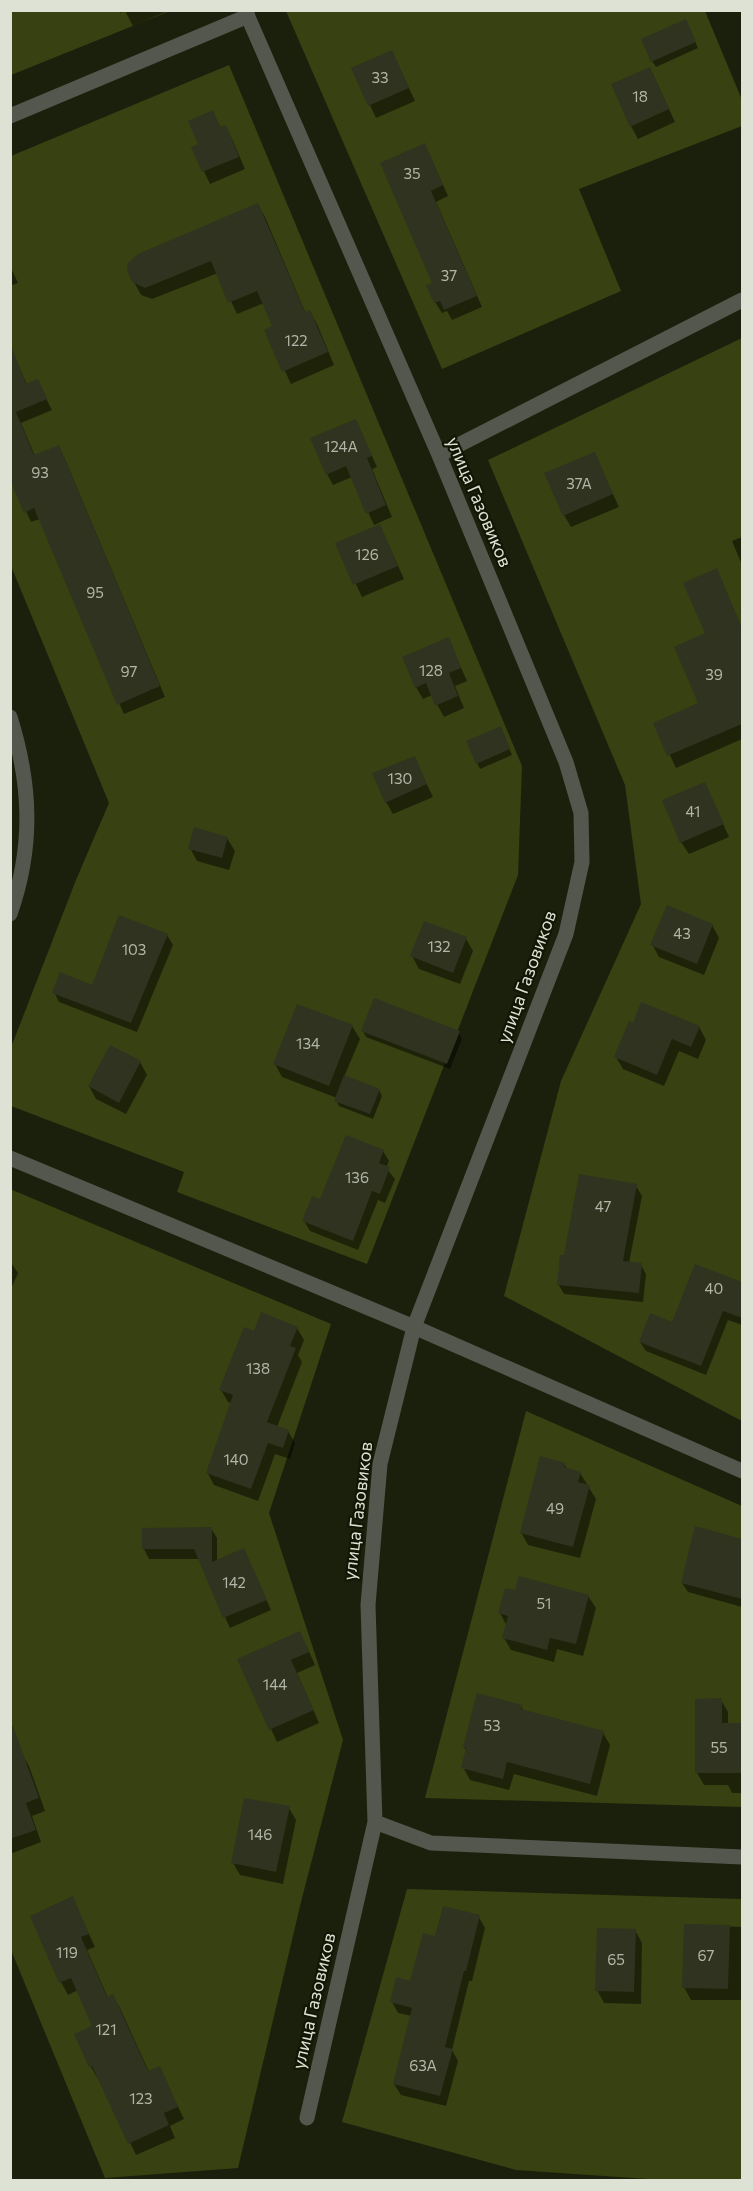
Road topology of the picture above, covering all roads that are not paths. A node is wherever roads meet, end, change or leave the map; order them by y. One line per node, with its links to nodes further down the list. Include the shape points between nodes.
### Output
1 (246, 13): 2 (street); 4 (street, улица Газовиков)
2 (10, 116)
3 (742, 300): 4 (street)
4 (439, 455): 8 (street, улица Газовиков, via 566,762 581,813 582,862 566,934)
5 (10, 717): 6 (street, via 28,798 26,849)
6 (10, 914)
7 (10, 1158): 8 (street)
8 (414, 1327): 9 (street); 10 (street, улица Газовиков, via 380,1464 368,1605)
9 (742, 1471)
10 (375, 1822): 11 (street, via 431,1843); 12 (street, улица Газовиков)
11 (742, 1857)
12 (307, 2118)

